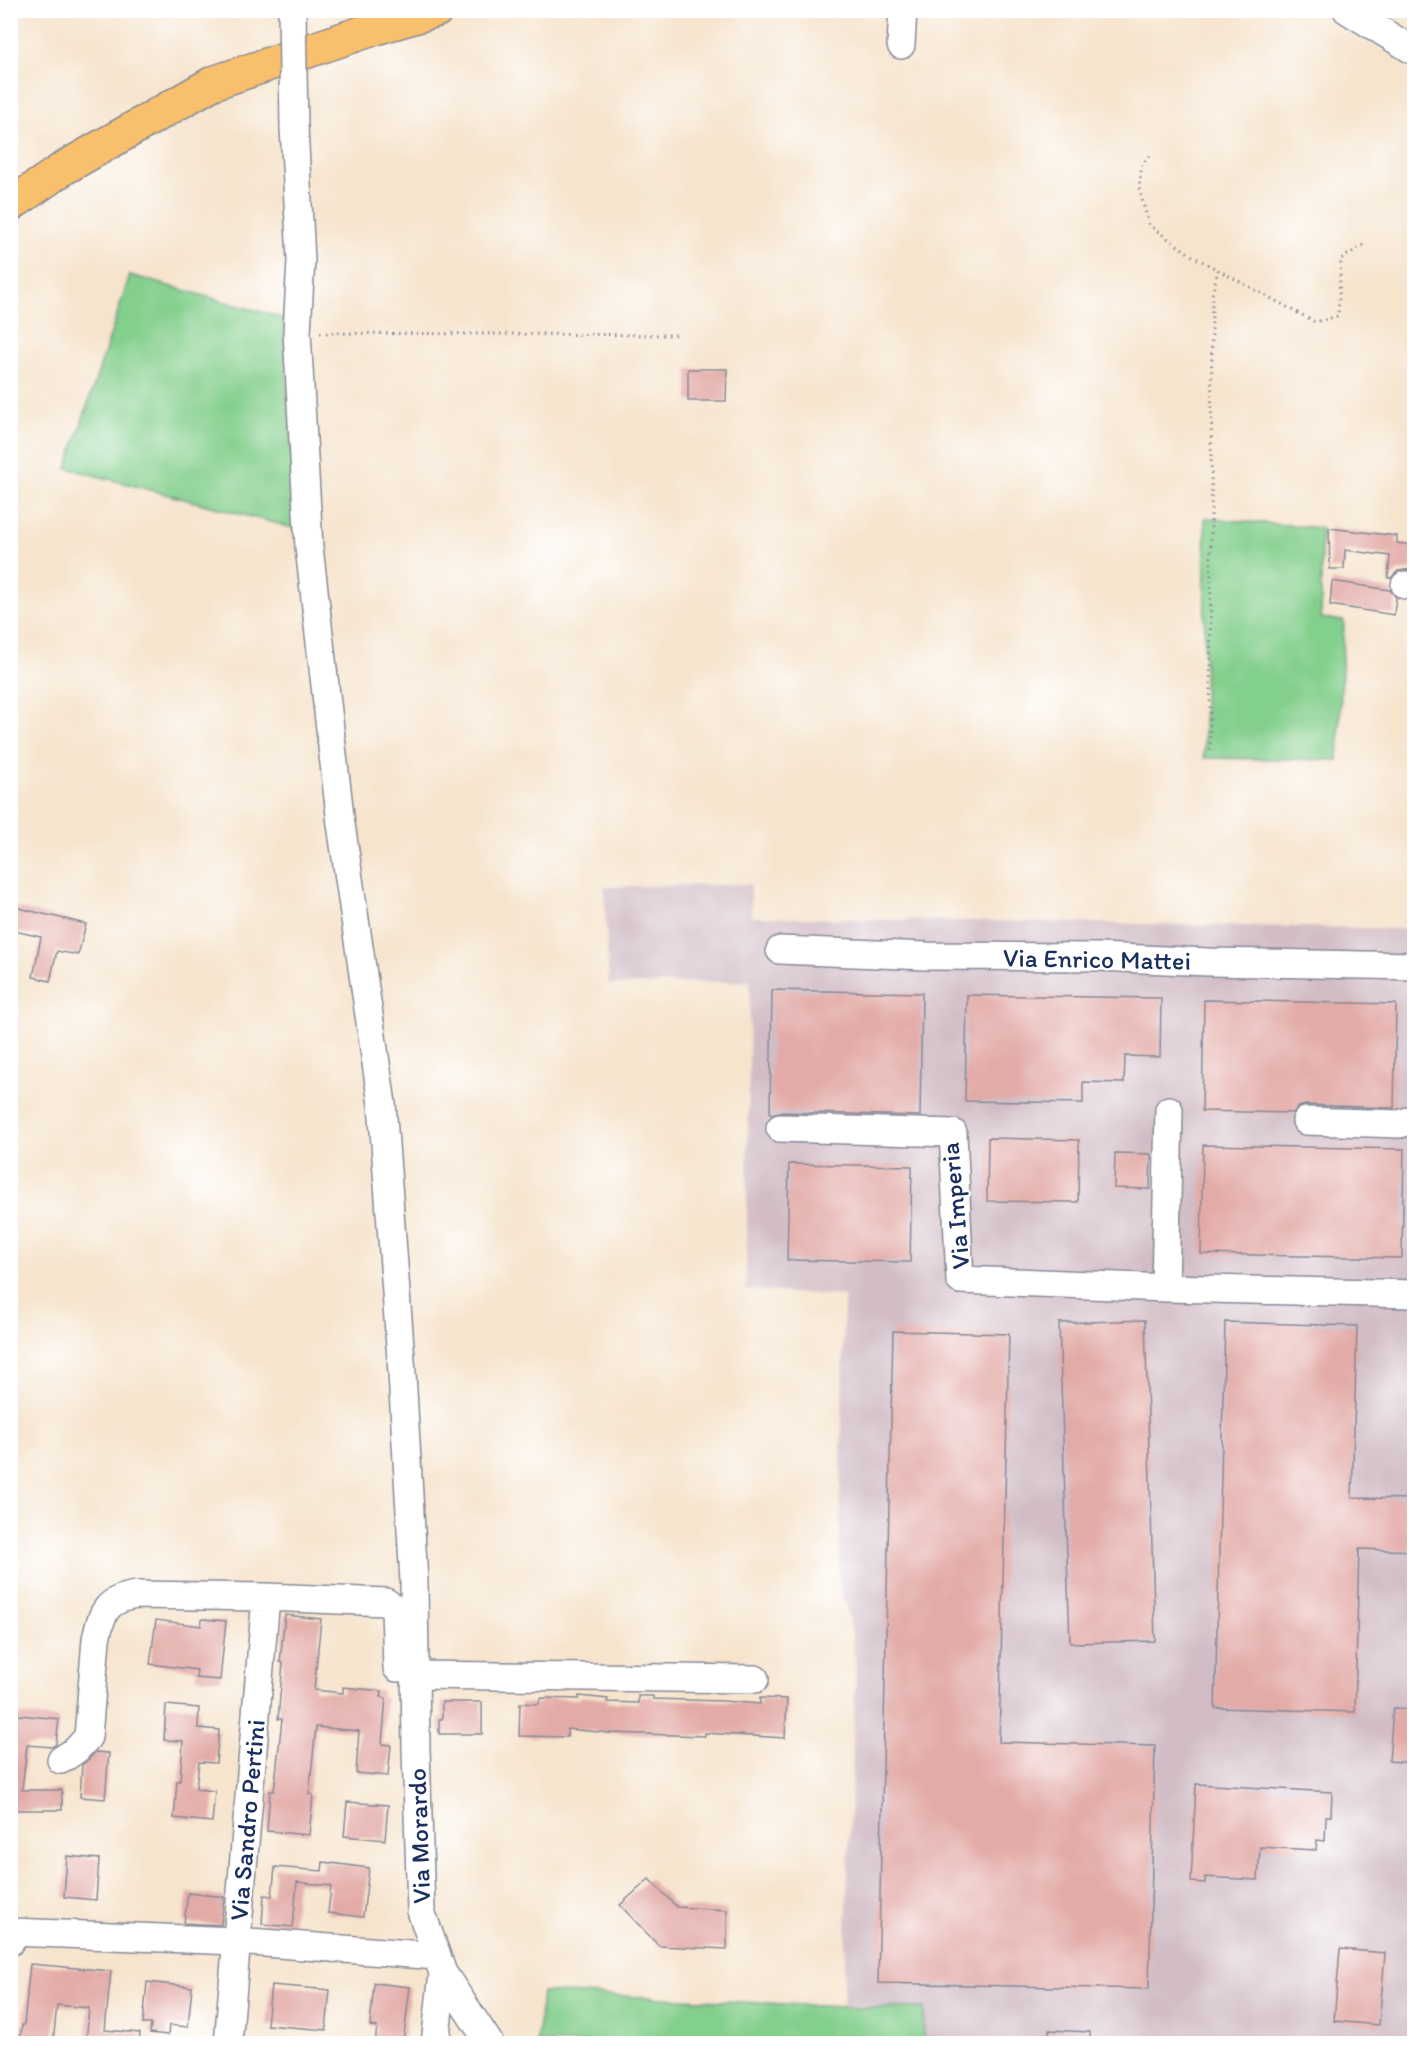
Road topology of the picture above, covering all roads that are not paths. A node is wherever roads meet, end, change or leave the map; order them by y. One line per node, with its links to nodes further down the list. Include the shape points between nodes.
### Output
1 (292, 10): 17 (street, Via Morardo, bridge, via 301,260 297,332 309,547 341,824 382,1104 414,1582)
2 (437, 10): 7 (main road, via 213,83 64,168)
3 (903, 10): 5 (street)
4 (1347, 10): 6 (street)
5 (901, 45)
6 (1414, 51)
7 (10, 205)
8 (780, 950): 9 (street, Via Enrico Mattei)
9 (1414, 966)
10 (1169, 1110): 14 (street)
11 (1414, 1119): 12 (street, via 1400,1124)
12 (1306, 1122)
13 (780, 1128): 14 (street, Via Imperia, via 953,1133 960,1280)
14 (1166, 1287): 15 (street, Via Imperia)
15 (1414, 1294)
16 (266, 1597): 19 (street, via 386,1602 395,1609 399,1697); 20 (street, via 137,1595 107,1606 96,1639 88,1737); 22 (street, Via Sandro Pertini)
17 (415, 1675): 18 (street); 19 (street, Via Morardo)
18 (755, 1679)
19 (415, 1717): 23 (street, Via Morardo, via 421,1911)
20 (61, 1760)
21 (11, 1937): 22 (street)
22 (236, 1941): 23 (street); 24 (street, Via Sandro Pertini)
23 (440, 1964): 25 (street); 26 (street, Via Morardo)
24 (228, 2043)
25 (435, 2043)
26 (490, 2043)

